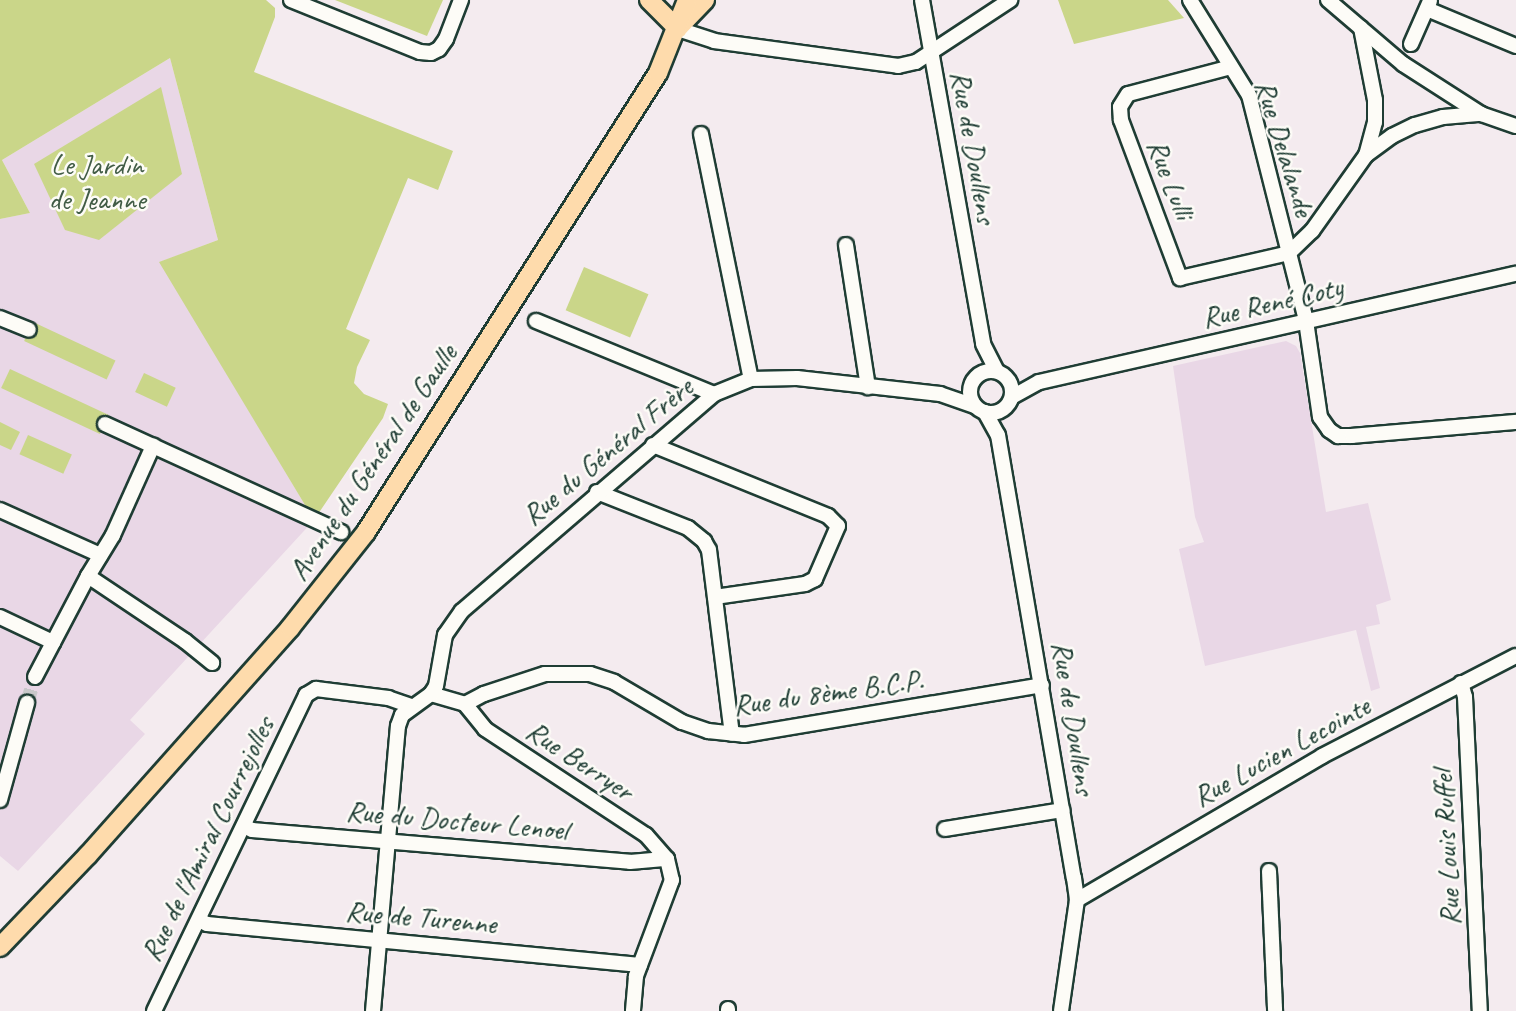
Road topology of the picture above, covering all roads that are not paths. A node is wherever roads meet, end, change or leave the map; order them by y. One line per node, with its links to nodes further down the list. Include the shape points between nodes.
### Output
1 (291, 0): 2 (street, via 431,53 446,39)
2 (461, 0)
3 (649, 0): 12 (main road)
4 (687, 0): 12 (main road)
5 (705, 0): 12 (main road)
6 (922, 0): 15 (street, Rue de Doullens)
7 (1010, 0): 15 (street)
8 (1190, 0): 16 (street, Rue Delalande)
9 (1328, 0): 11 (street)
10 (1428, 4): 13 (street); 14 (street)
11 (1361, 28): 17 (street, via 1403,64); 20 (street, via 1375,100 1375,122)
12 (678, 29): 15 (street, via 714,41 898,66); 72 (main road, Avenue du Général de Gaulle, via 659,73 366,531 273,648)
13 (1411, 44)
14 (1516, 46)
15 (930, 53): 28 (street, Rue de Doullens)
16 (1231, 67): 22 (street, Rue Delalande, via 1249,95); 22 (street, Rue Lulli, via 1137,90 1122,99 1121,120 1181,278)
17 (1481, 114): 18 (street); 20 (street, via 1416,125)
18 (1516, 126)
19 (701, 134): 30 (street)
20 (1366, 155): 22 (street, via 1312,231)
21 (846, 245): 33 (street)
22 (1289, 253): 26 (street, Rue Delalande)
23 (1516, 274): 26 (street, Rue René Coty)
24 (0, 318): 27 (street)
25 (536, 321): 34 (street)
26 (1306, 321): 32 (street, Rue René Coty); 39 (street, Rue Delalande, via 1320,417 1338,436)
27 (29, 330)
28 (983, 344): 29 (street, Rue de Doullens); 31 (street, Rue de Doullens)
29 (1002, 374): 31 (street); 32 (street, Rue René Coty); 36 (street, via 1011,383)
30 (751, 379): 33 (street, Rue du Général Frère, via 797,378); 34 (street, Rue du Général Frère)
31 (975, 380): 35 (street, Rue du Général Frère); 37 (street, via 970,392)
32 (1039, 382): 36 (street, Rue René Coty)
33 (868, 387): 35 (street, Rue du Général Frère)
34 (714, 394): 42 (street, Rue du Général Frère)
35 (940, 394): 37 (street, Rue du Général Frère)
36 (1012, 397): 38 (street)
37 (980, 409): 38 (street); 41 (street, Rue de Doullens)
38 (1001, 411): 41 (street, Rue de Doullens)
39 (1516, 422)
40 (105, 424): 43 (street)
41 (998, 435): 56 (street, Rue de Doullens)
42 (653, 445): 44 (street, Rue du Général Frère); 49 (street, via 828,516 838,526 815,579)
43 (153, 446): 46 (street); 47 (street)
44 (597, 492): 49 (street, via 698,535 709,551); 57 (street, Rue du Général Frère, via 451,623 439,679)
45 (0, 510): 47 (street)
46 (341, 532)
47 (100, 555): 48 (street)
48 (88, 576): 51 (street); 53 (street)
49 (715, 597): 61 (street)
50 (0, 617): 51 (street)
51 (53, 642): 54 (street)
52 (1516, 656): 55 (street, Rue Lucien Lecointe)
53 (212, 663)
54 (35, 677)
55 (1461, 683): 69 (street, Rue Lucien Lecointe, via 1289,775); 79 (street, Rue Louis Ruffel)
56 (1042, 685): 61 (street, Rue du 8ème B.C.P.); 63 (street, Rue de Doullens)
57 (430, 694): 59 (street); 60 (street)
58 (27, 703): 62 (street)
59 (465, 704): 61 (street, Rue du 8ème B.C.P., via 545,674 590,674 614,682 682,722); 67 (street, Rue Berryer, via 485,729 646,835)
60 (411, 706): 64 (street, Rue de l'Amiral Courrejolles, via 388,698 309,691); 66 (street, via 398,726)
61 (732, 734)
62 (0, 800)
63 (1062, 810): 65 (street); 69 (street, Rue de Doullens)
64 (244, 826): 66 (street, Rue du Docteur Lenoel); 70 (street, Rue de l'Amiral Courrejolles)
65 (945, 829)
66 (387, 841): 67 (street, Rue du Docteur Lenoel, via 631,862); 71 (street)
67 (667, 859): 73 (street, via 672,880)
68 (1269, 871): 78 (street)
69 (1077, 900): 77 (street, Rue de Doullens)
70 (199, 920): 71 (street, Rue de Turenne); 74 (street, Rue de l'Amiral Courrejolles)
71 (377, 940): 73 (street, Rue de Turenne); 75 (street)
72 (0, 947)
73 (640, 965): 76 (street)
74 (154, 1011)
75 (373, 1011)
76 (633, 1011)
77 (1061, 1011)
78 (1275, 1011)
79 (1480, 1011)

